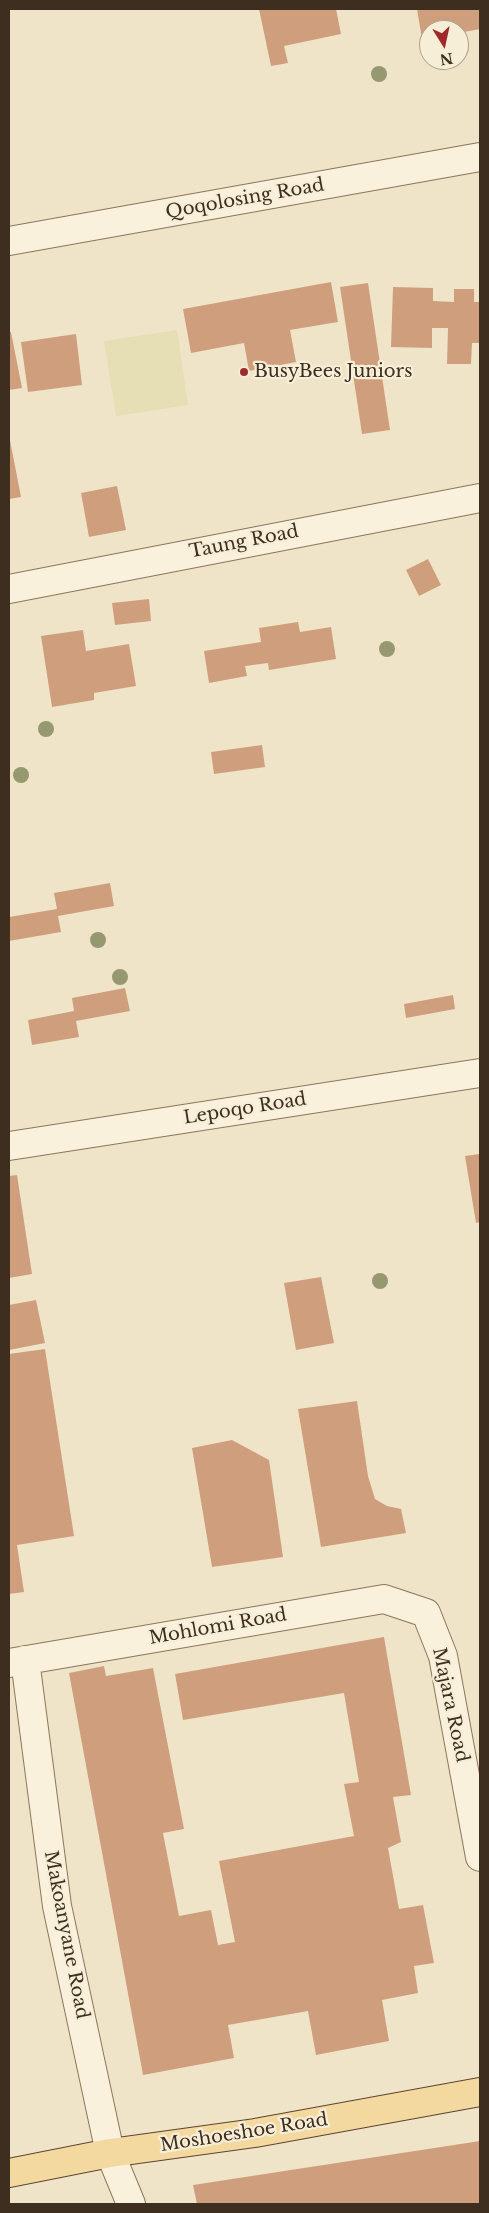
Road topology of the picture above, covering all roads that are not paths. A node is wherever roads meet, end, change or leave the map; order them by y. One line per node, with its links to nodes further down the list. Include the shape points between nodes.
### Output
1 (480, 157): 2 (street, Qoqolosing Road)
2 (9, 241)
3 (480, 498): 4 (street, Taung Road)
4 (9, 588)
5 (480, 1073): 6 (street, Lepoqo Road)
6 (9, 1146)
7 (426, 1613): 8 (street, Mohlomi Road, via 384,1599); 9 (street, Majara Road, via 443,1656)
8 (17, 1661): 11 (street, Makoanyane Road, via 57,1906)
9 (480, 1857)
10 (480, 2092): 11 (main road, Moshoeshoe Road, via 255,2133)
11 (110, 2154): 12 (main road, Moshoeshoe Road); 13 (street, Makoanyane Road)
12 (9, 2173)
13 (131, 2204)

